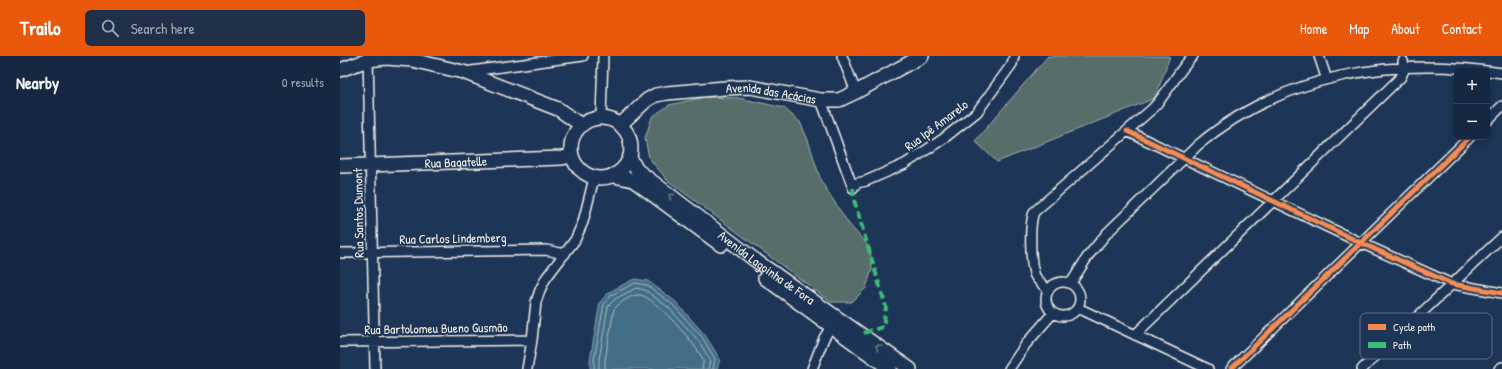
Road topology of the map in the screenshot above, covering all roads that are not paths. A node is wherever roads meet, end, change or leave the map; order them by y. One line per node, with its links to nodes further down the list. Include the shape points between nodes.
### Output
1 (583, 56): 11 (street)
2 (603, 56): 17 (street)
3 (842, 56): 14 (street)
4 (922, 56): 14 (main road, Avenida das Acácias)
5 (1014, 56): 15 (street, Rua Ipê Amarelo, via 1012,64 977,112 905,164 857,183 853,188)
6 (1193, 56): 21 (street, via 1158,102)
7 (1319, 56): 13 (street)
8 (368, 58): 10 (main road); 11 (main road, via 412,60); 27 (street, Rua Santos Dumont)
9 (1403, 61): 12 (street, via 1462,64); 13 (street, via 1366,65); 30 (street, via 1404,70 1401,77)
10 (340, 70)
11 (463, 72): 19 (main road, via 558,109)
12 (1502, 73)
13 (1325, 74): 25 (street, via 1277,93 1244,111 1212,133)
14 (856, 92): 15 (main road, Avenida das Acácias, via 839,100)
15 (820, 100): 20 (main road, Avenida das Acácias, via 750,87 667,93 647,100)
16 (1502, 106): 18 (street)
17 (601, 118): 19 (main road); 20 (main road)
18 (1490, 118)
19 (581, 125): 23 (main road, via 572,139)
20 (620, 125): 24 (main road, via 630,140)
21 (1127, 131): 25 (street); 38 (street, via 1032,216 1032,266 1038,279)
22 (1467, 140): 32 (street)
23 (571, 156): 27 (main road, Rua Bagatelle); 29 (main road, via 579,170)
24 (630, 158): 28 (main road, via 624,168); 43 (main road, Avenida Lagoinha de Fora, one-way to 24, via 637,170)
25 (1184, 159): 30 (street); 36 (street, via 1107,233)
26 (340, 166): 27 (main road, Rua Bagatelle)
27 (370, 166): 33 (street, Rua Santos Dumont)
28 (614, 176): 29 (main road); 43 (main road, Avenida Lagoinha de Fora, via 633,180)
29 (594, 178): 35 (street, via 582,222 575,240)
30 (1274, 201): 32 (street); 44 (street)
31 (1502, 237): 37 (street)
32 (1362, 242): 37 (street); 57 (street)
33 (372, 252): 34 (street, Rua Carlos Lindemberg); 35 (street, Rua Carlos Lindemberg, via 546,250); 47 (street, Rua Santos Dumont)
34 (340, 253)
35 (565, 254): 45 (street, via 540,290 536,302)
36 (1071, 283): 38 (street, via 1058,282); 40 (street, via 1081,296)
37 (1452, 284): 39 (street); 42 (street)
38 (1048, 290): 41 (street, via 1046,302)
39 (1502, 293)
40 (1078, 308): 41 (street, via 1072,314 1064,316); 44 (street)
41 (1053, 313): 55 (street, via 1026,344)
42 (1421, 313)
43 (834, 322): 52 (street, via 824,338); 53 (main road, Avenida Lagoinha de Fora); 54 (main road, Avenida Lagoinha de Fora, one-way to 43)
44 (1135, 335): 56 (street)
45 (532, 340): 47 (street, Rua Bartolomeu Bueno Gusmão); 51 (street)
46 (340, 342): 47 (street, Rua Bartolomeu Bueno Gusmão)
47 (374, 342): 50 (street, Rua Santos Dumont)
48 (1373, 359): 58 (street)
49 (1502, 366): 59 (street)
50 (375, 369)
51 (527, 369)
52 (812, 369)
53 (890, 369)
54 (910, 369)
55 (1009, 369)
56 (1208, 369)
57 (1231, 369)
58 (1362, 369)
59 (1499, 369)

